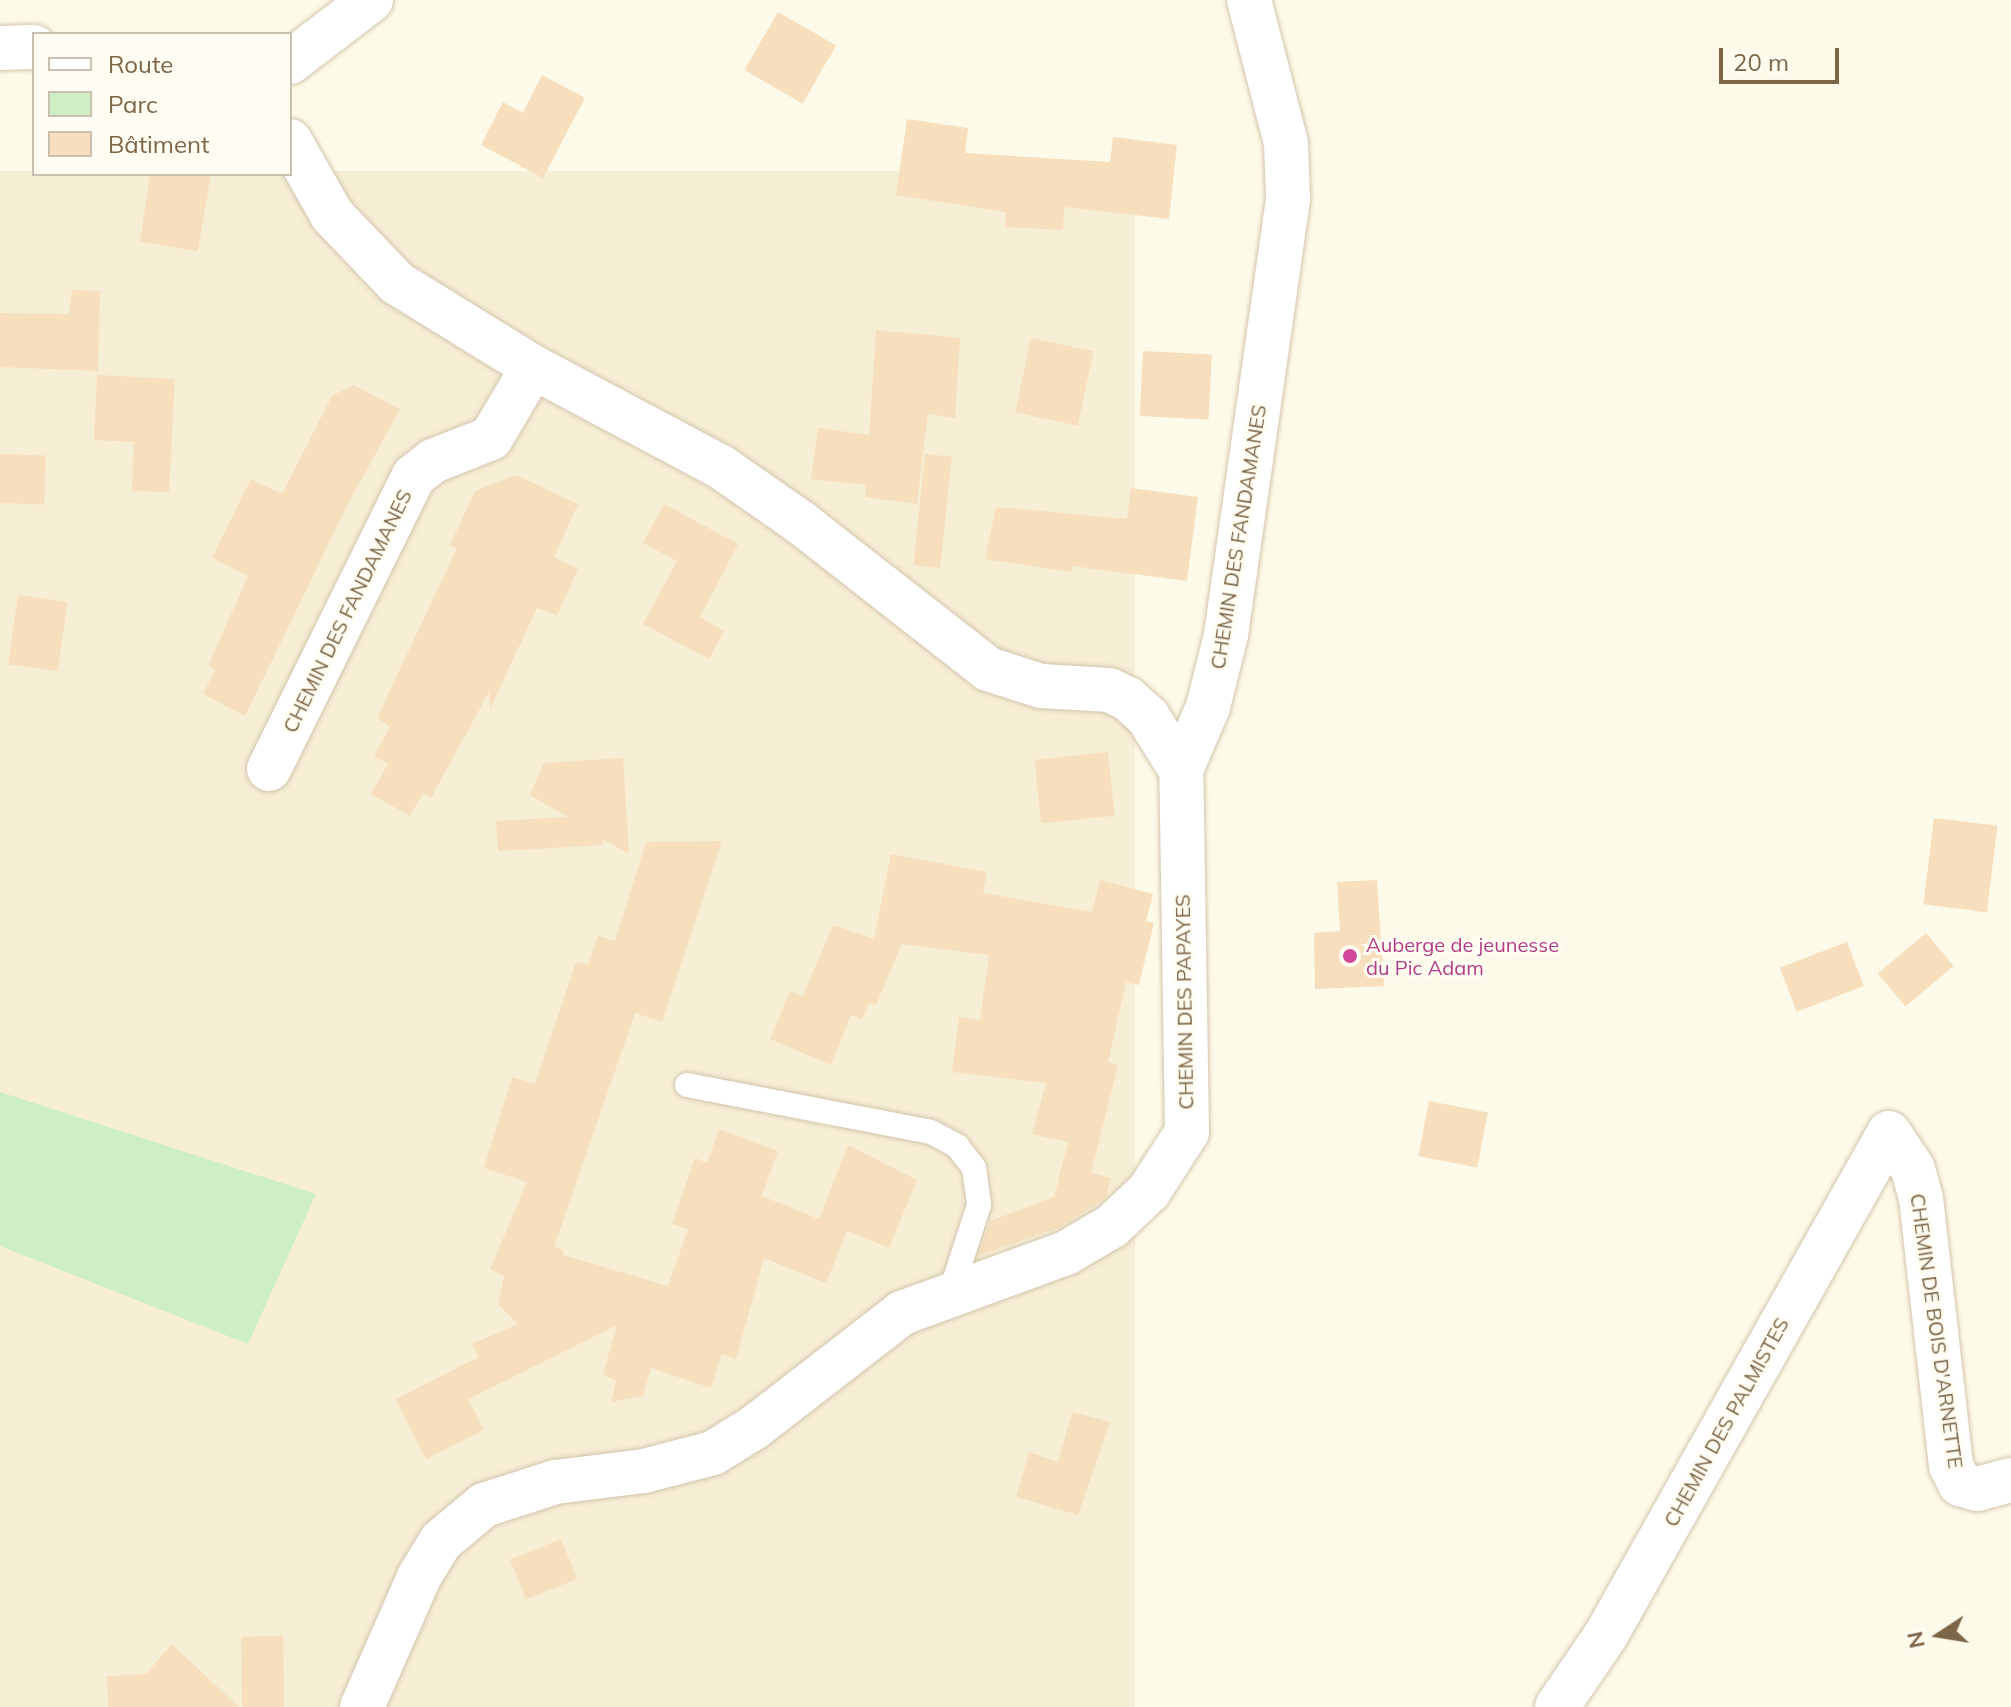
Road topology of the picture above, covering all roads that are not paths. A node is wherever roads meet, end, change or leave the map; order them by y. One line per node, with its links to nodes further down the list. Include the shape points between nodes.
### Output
1 (371, 0): 5 (street)
2 (1249, 0): 9 (street, CHEMIN DES FANDAMANES, via 1286,143 1288,198 1226,635 1208,707)
3 (32, 47): 4 (street)
4 (0, 48)
5 (292, 60)
6 (292, 145): 7 (street, via 332,215 397,283)
7 (533, 367): 8 (street, CHEMIN DES FANDAMANES, via 491,438 433,461 414,476); 9 (street, via 721,467 988,669 1041,686 1109,690 1128,699 1148,717)
8 (269, 769)
9 (1181, 770): 12 (street, CHEMIN DES PAPAYES, via 1187,1132 1149,1191 1112,1226 1066,1253)
10 (687, 1085): 12 (lane, via 931,1132 957,1146 974,1168 979,1205)
11 (1889, 1133): 13 (street, CHEMIN DE BOIS D'ARNETTE, via 1913,1169 1921,1198 1951,1466 1960,1484 1977,1489); 15 (street, CHEMIN DES PALMISTES, via 1606,1635)
12 (951, 1291): 14 (street, CHEMIN DES PAPAYES, via 902,1313 755,1427 713,1453 644,1471 555,1482 484,1505 441,1541 419,1577)
13 (2011, 1480)
14 (362, 1707)
15 (1557, 1707)

